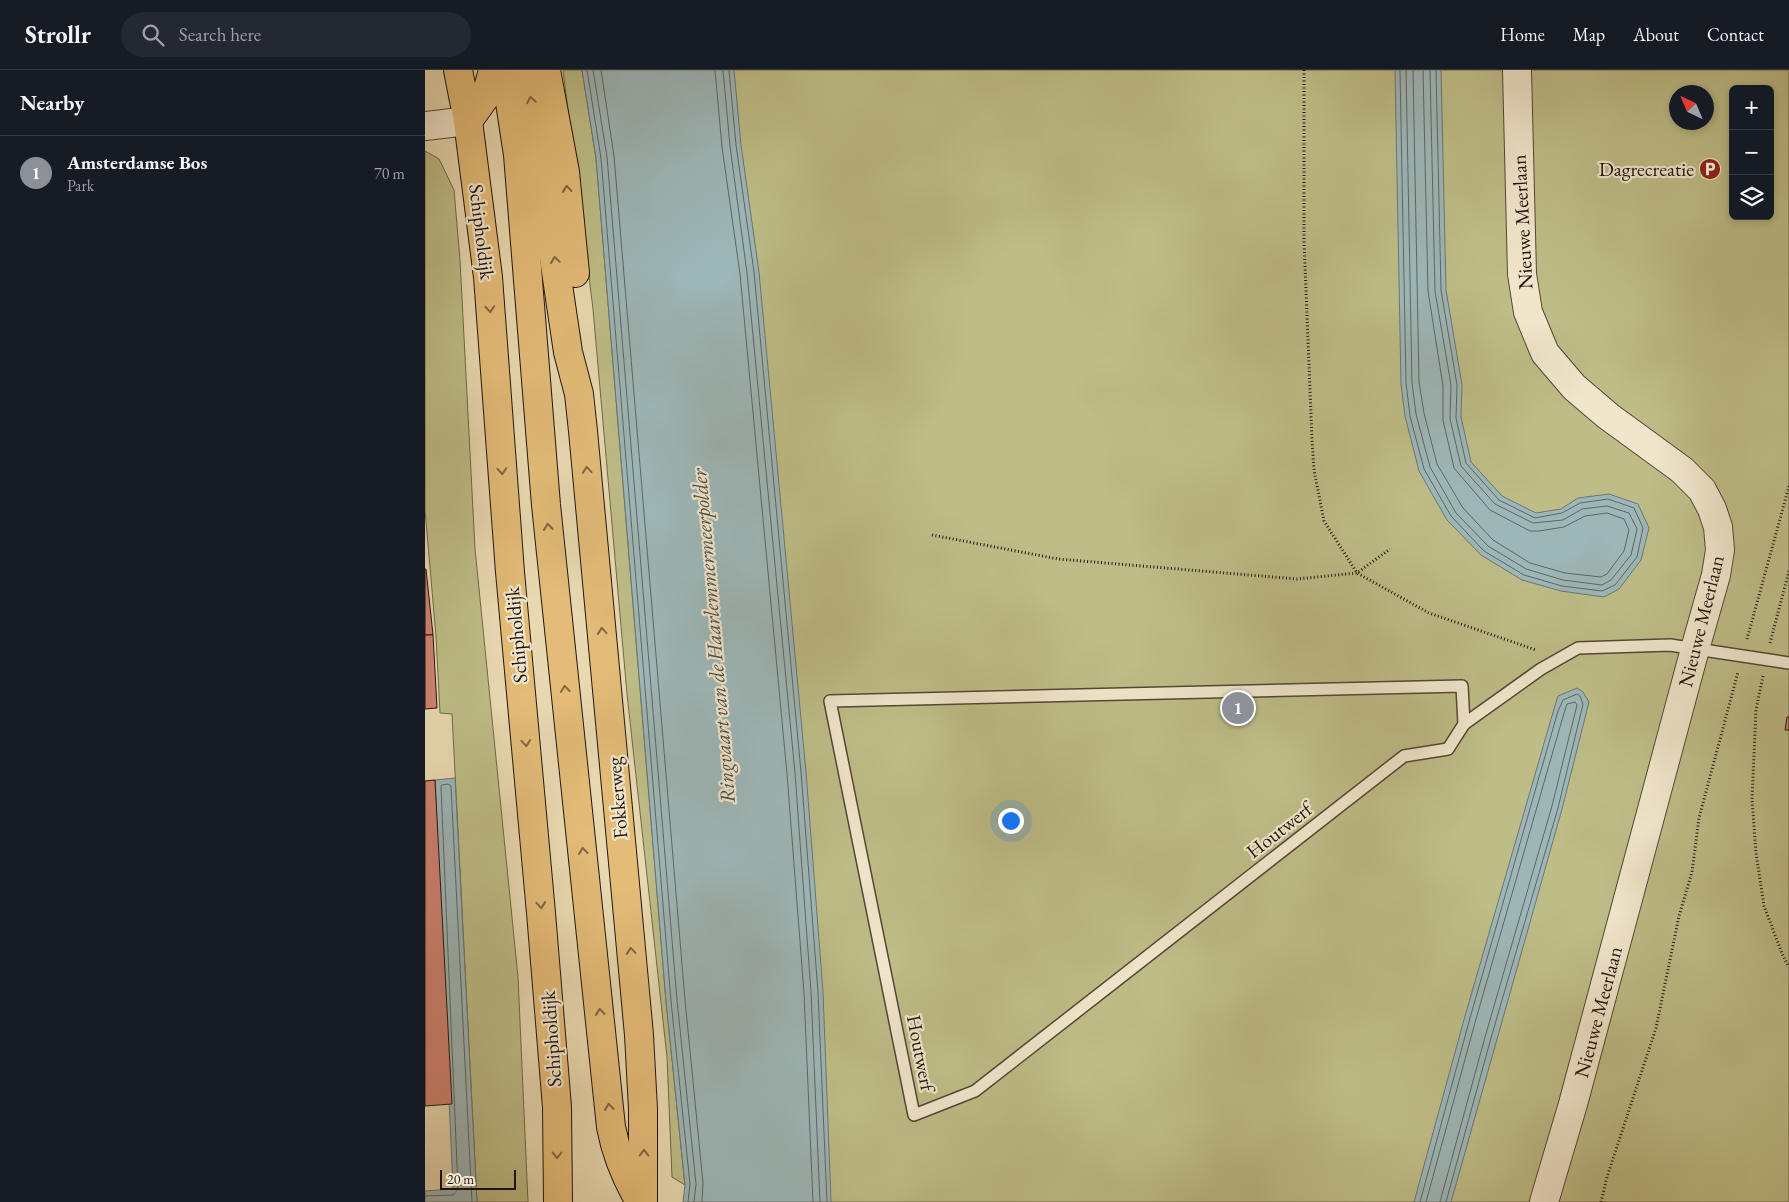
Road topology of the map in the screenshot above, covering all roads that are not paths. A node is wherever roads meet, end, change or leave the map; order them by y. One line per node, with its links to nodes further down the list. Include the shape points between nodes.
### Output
1 (458, 70): 7 (main road, Schipholdijk)
2 (493, 70): 7 (main road, via 486,96)
3 (505, 70): 14 (main road, one-way to 3, via 615,1148 611,1127 546,505 518,155)
4 (526, 70): 9 (main road, one-way to 4, via 568,352)
5 (546, 70): 9 (main road, one-way to 5, via 582,351 565,172)
6 (1517, 70): 10 (street, Nieuwe Meerlaan, via 1522,274 1528,312 1545,353 1574,387 1682,470 1702,490 1712,509 1720,550)
7 (468, 121): 8 (street); 13 (main road, Schipholdijk, one-way to 13, via 488,277 510,572 542,923 557,1107)
8 (425, 126)
9 (579, 394): 14 (main road, Fokkerweg, one-way to 9, via 643,1109 639,1035)
10 (1695, 649): 11 (lane); 12 (lane, via 1670,644 1578,648 1541,669); 15 (street, Nieuwe Meerlaan)
11 (1789, 664)
12 (1463, 724): 12 (lane, Houtwerf, via 1462,686 830,701 914,1114 975,1091 1404,756 1449,749)
13 (557, 1202)
14 (641, 1202)
15 (1544, 1202)

